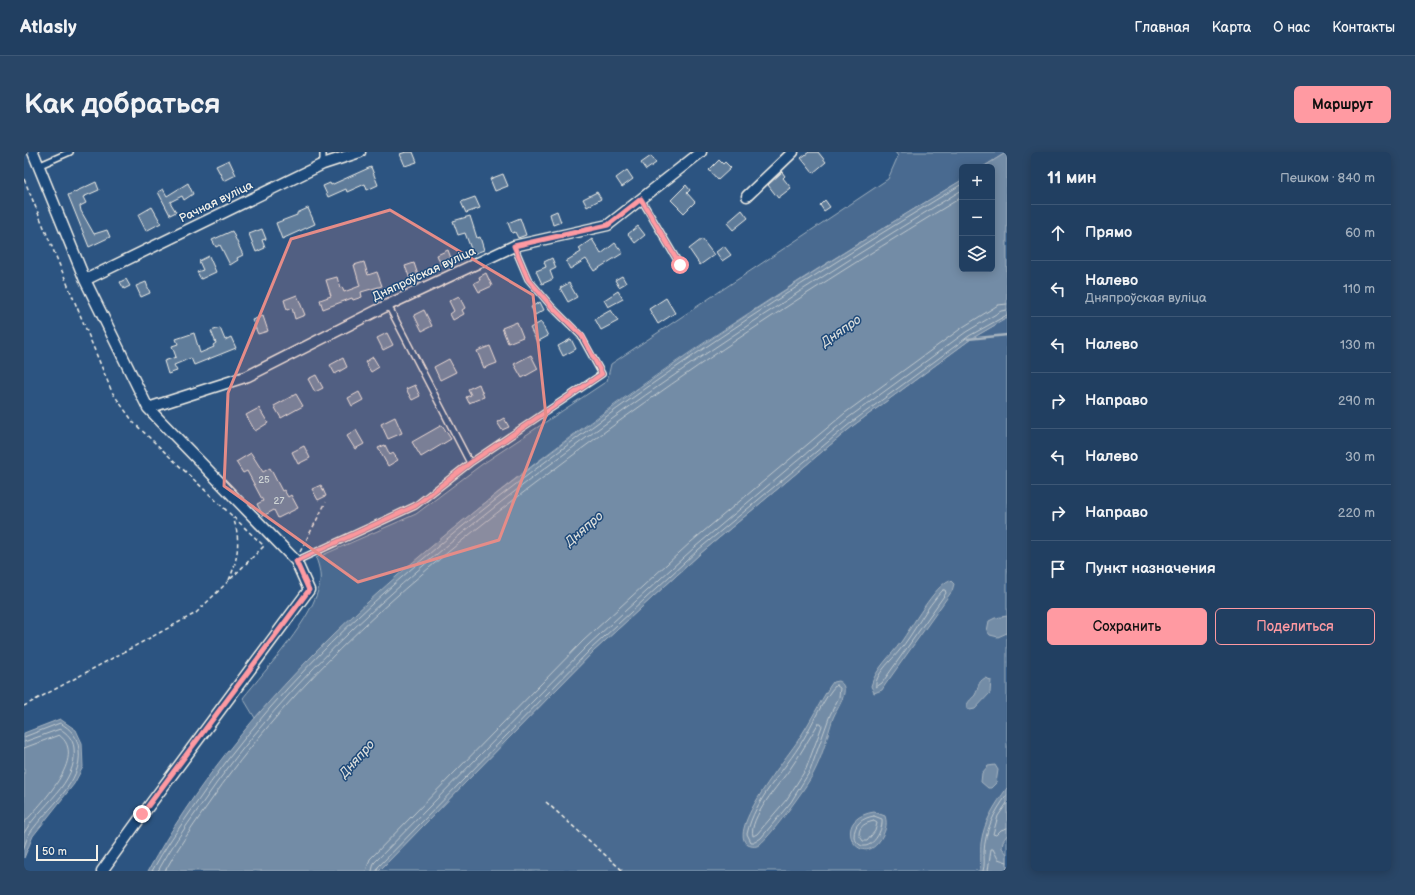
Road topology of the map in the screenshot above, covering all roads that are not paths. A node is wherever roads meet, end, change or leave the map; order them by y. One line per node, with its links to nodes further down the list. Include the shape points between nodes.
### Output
1 (33, 152): 8 (street)
2 (70, 152): 8 (lane)
3 (323, 152): 7 (lane)
4 (360, 152): 7 (street, Рачная вуліца)
5 (701, 152): 10 (street, Дняпроўская вуліца)
6 (793, 152): 9 (street)
7 (323, 164): 13 (street, Рачная вуліца)
8 (38, 166): 13 (street)
9 (747, 196)
10 (641, 199): 11 (street, Дняпроўская вуліца, via 608,225); 12 (lane)
11 (514, 246): 14 (street, Дняпроўская вуліца); 16 (lane, via 528,279 582,336 602,374)
12 (680, 265)
13 (85, 280): 15 (street)
14 (388, 305): 15 (street, Дняпроўская вуліца, via 248,376); 16 (lane)
15 (148, 408): 17 (street)
16 (470, 463): 17 (lane, via 415,506)
17 (296, 561): 18 (street, via 309,590)
18 (102, 871)

